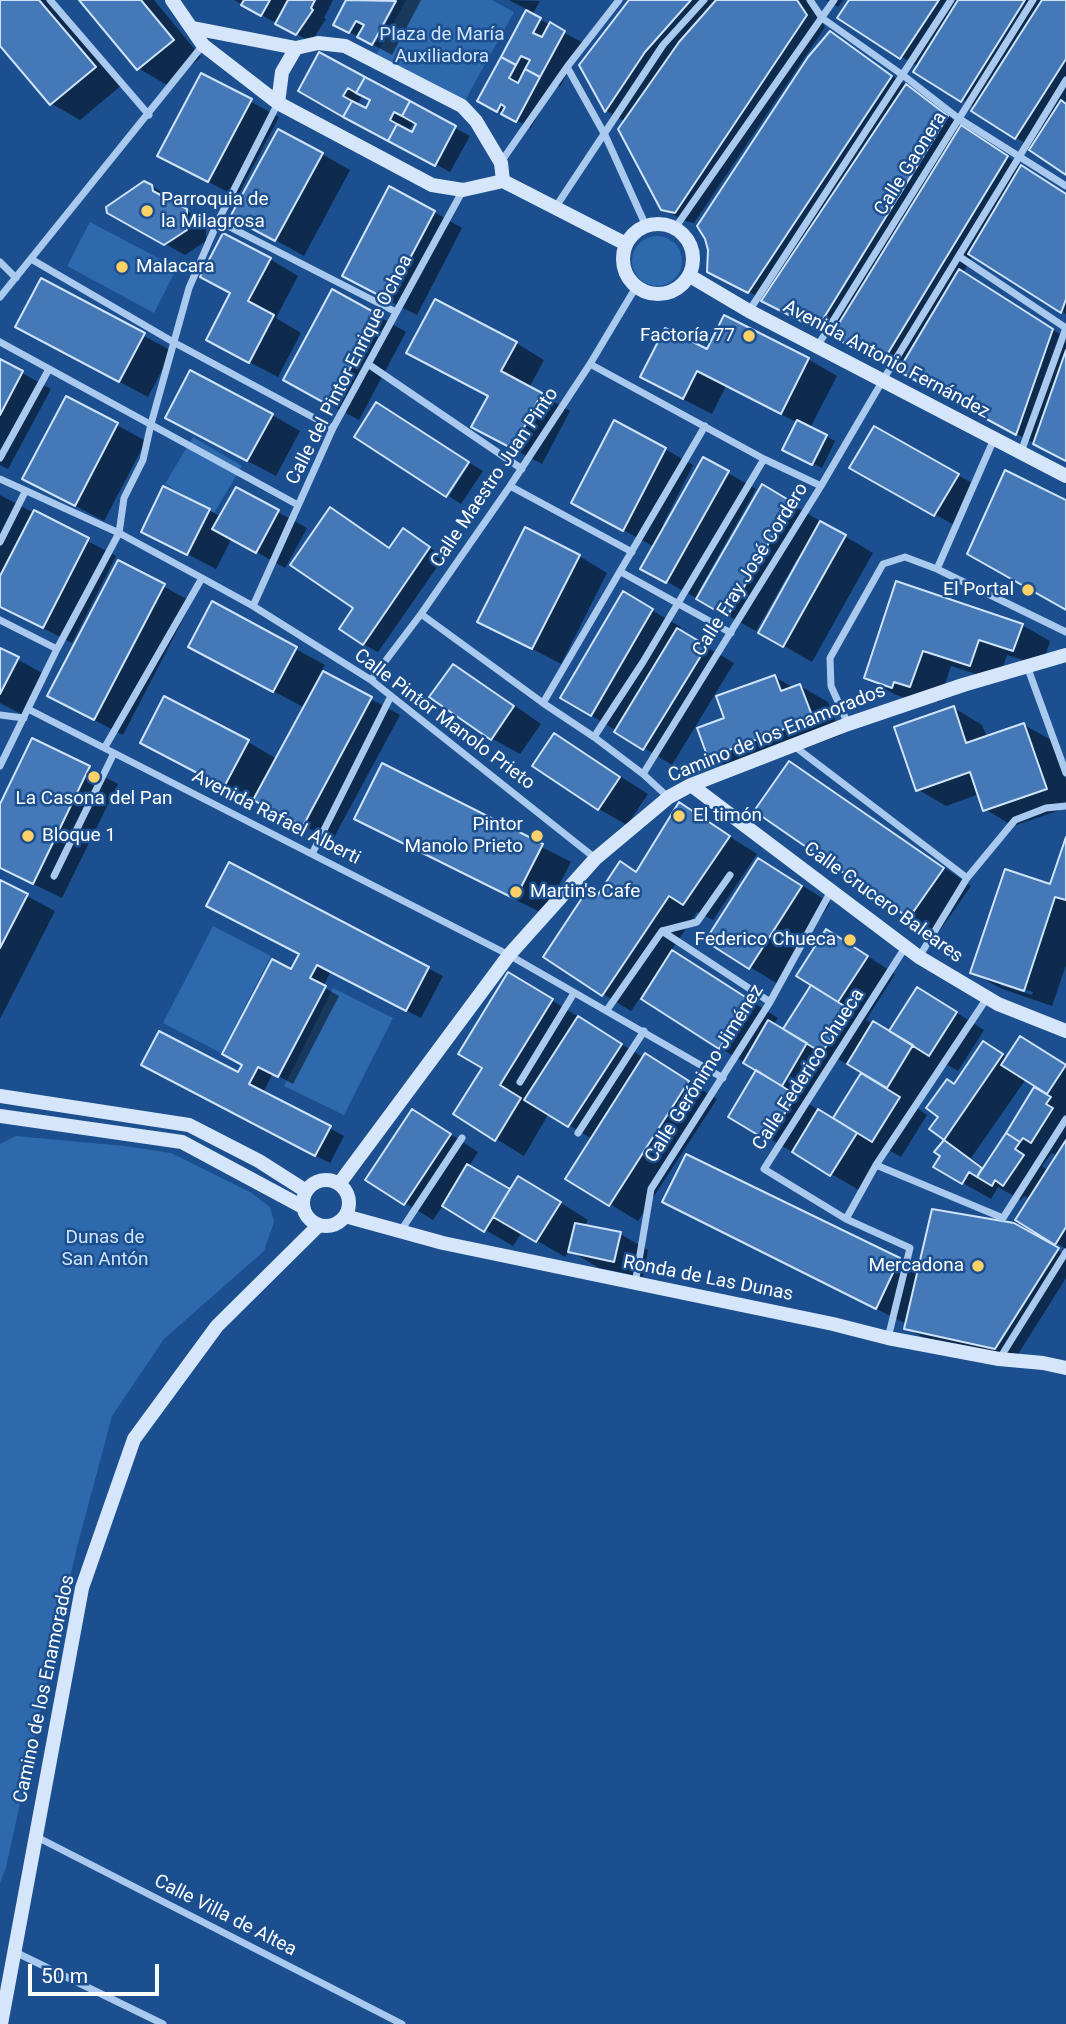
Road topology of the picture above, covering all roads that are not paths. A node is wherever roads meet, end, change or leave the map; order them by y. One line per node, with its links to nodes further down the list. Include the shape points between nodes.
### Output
1 (50, 0): 17 (street)
2 (172, 0): 10 (street)
3 (619, 0): 13 (street)
4 (704, 0): 19 (street, via 663,46)
5 (810, 0): 9 (street)
6 (834, 0): 9 (street)
7 (951, 0): 14 (street)
8 (1033, 0): 18 (street, Calle Gaonera)
9 (822, 18): 14 (street); 28 (street)
10 (193, 27): 11 (street); 12 (street)
11 (203, 46): 16 (street); 17 (street)
12 (296, 48): 16 (street, via 282,72); 21 (street, via 318,43 345,46 462,106)
13 (567, 67): 19 (street); 21 (street)
14 (904, 76): 18 (street); 37 (street)
15 (1066, 80): 20 (street, Calle Fray José Cordero)
16 (278, 103): 24 (street, via 432,186); 26 (street)
17 (149, 115): 31 (street)
18 (958, 118): 20 (street); 42 (street, Calle Gaonera)
19 (605, 135): 25 (street); 27 (street)
20 (1020, 155): 23 (street); 30 (street, Calle Fray José Cordero)
21 (500, 163): 22 (street)
22 (503, 181): 24 (street); 25 (street)
23 (1066, 186)
24 (463, 190): 38 (street, Calle del Pintor Enrique Ochoa)
25 (555, 208): 29 (street)
26 (218, 221): 38 (street); 41 (street, via 188,288)
27 (646, 226): 28 (street); 29 (street)
28 (675, 228): 33 (street, via 694,255)
29 (626, 243): 35 (street, via 623,267)
30 (960, 257): 39 (street); 46 (street, Calle Fray José Cordero)
31 (31, 259): 34 (street); 41 (street)
32 (0, 262): 34 (street)
33 (690, 276): 35 (street, via 682,286 659,295); 37 (street, Avenida Antonio Fernández)
34 (16, 278): 36 (street)
35 (636, 287): 44 (street, Calle Maestro Juan Pinto)
36 (0, 297)
37 (749, 311): 42 (street, Avenida Antonio Fernández)
38 (396, 313): 43 (street, Calle del Pintor Enrique Ochoa)
39 (1066, 328): 51 (street)
40 (0, 342): 45 (street)
41 (175, 343): 47 (street); 49 (street)
42 (818, 345): 46 (street, Avenida Antonio Fernández)
43 (368, 364): 49 (street, Calle del Pintor Enrique Ochoa); 54 (street)
44 (590, 364): 48 (street); 54 (street, Calle Maestro Juan Pinto)
45 (49, 369): 47 (street); 52 (street)
46 (883, 380): 50 (street, Avenida Antonio Fernández); 58 (street, Calle Fray José Cordero)
47 (151, 424): 60 (street); 61 (street, via 143,460 124,498)
48 (705, 426): 53 (street); 63 (street)
49 (333, 428): 60 (street, Calle del Pintor Enrique Ochoa)
50 (994, 439): 51 (street, Avenida Antonio Fernández); 64 (street)
51 (1020, 452): 55 (street, Avenida Antonio Fernández)
52 (0, 458)
53 (764, 458): 58 (street); 67 (street)
54 (522, 468): 57 (street, Calle Maestro Juan Pinto)
55 (1066, 476)
56 (0, 479): 59 (street, Calle Pintor Manolo Prieto)
57 (510, 486): 63 (street); 69 (street, Calle Maestro Juan Pinto)
58 (821, 486): 72 (street, Calle Fray José Cordero)
59 (25, 492): 61 (street, Calle Pintor Manolo Prieto); 62 (street)
60 (298, 505): 68 (street, Calle del Pintor Enrique Ochoa)
61 (119, 533): 66 (street, Calle Pintor Manolo Prieto); 73 (street)
62 (0, 542)
63 (632, 552): 65 (street)
64 (937, 569): 71 (street); 82 (street, via 905,556 883,564 830,658 831,686)
65 (621, 572): 67 (street); 78 (street)
66 (202, 578): 68 (street, Calle Pintor Manolo Prieto); 85 (street)
67 (677, 604): 72 (street); 83 (street)
68 (253, 606): 76 (street, Calle Pintor Manolo Prieto)
69 (421, 614): 76 (street, Calle Maestro Juan Pinto); 78 (street)
70 (0, 620): 73 (street)
71 (1066, 632)
72 (731, 633): 89 (street, Calle Fray José Cordero)
73 (57, 649): 79 (street)
74 (1066, 656): 75 (street, Camino de los Enamorados)
75 (1027, 666): 82 (street, Camino de los Enamorados); 88 (street)
76 (371, 680): 77 (street, Calle Pintor Manolo Prieto)
77 (391, 696): 93 (street); 94 (street, Calle Pintor Manolo Prieto)
78 (543, 703): 83 (street)
79 (28, 709): 81 (street); 85 (street, Avenida Rafael Alberti)
80 (0, 715): 81 (street)
81 (24, 718): 87 (street)
82 (848, 724): 84 (street, Camino de los Enamorados)
83 (594, 737): 89 (street)
84 (794, 746): 90 (street, Camino de los Enamorados); 97 (street)
85 (106, 747): 86 (street, Avenida Rafael Alberti)
86 (114, 753): 93 (street, Avenida Rafael Alberti); 96 (street)
87 (0, 766)
88 (1066, 773)
89 (643, 774): 91 (street)
90 (691, 785): 91 (street, Camino de los Enamorados); 98 (street, Calle Crucero Baleares)
91 (669, 797): 94 (street, Camino de los Enamorados)
92 (1066, 806): 97 (street, via 1015,820)
93 (312, 854): 101 (street, Avenida Rafael Alberti)
94 (595, 859): 101 (street, Camino de los Enamorados)
95 (730, 875): 99 (street, via 697,922)
96 (54, 877)
97 (967, 878): 102 (street)
98 (831, 891): 100 (street, Calle Crucero Baleares); 105 (street, Calle Gerónimo Jiménez)
99 (663, 930): 105 (street); 106 (street)
100 (906, 946): 102 (street, Calle Crucero Baleares); 121 (street, Calle Federico Chueca, via 764,1169)
101 (509, 955): 103 (street, Avenida Rafael Alberti); 117 (street, Camino de los Enamorados)
102 (919, 957): 104 (street, Calle Crucero Baleares)
103 (574, 993): 106 (street, Avenida Rafael Alberti); 110 (street)
104 (987, 998): 108 (street, Calle Crucero Baleares); 116 (street)
105 (770, 1002): 109 (street, Calle Gerónimo Jiménez)
106 (607, 1010): 107 (street, Avenida Rafael Alberti)
107 (643, 1031): 109 (street, Avenida Rafael Alberti); 114 (street)
108 (1066, 1031)
109 (723, 1078): 125 (street, Calle Gerónimo Jiménez, via 651,1189)
110 (520, 1082)
111 (0, 1096): 118 (street, via 189,1125)
112 (0, 1116): 119 (street, via 182,1142)
113 (1066, 1119): 116 (street, via 1003,1218)
114 (578, 1133)
115 (463, 1138): 123 (street)
116 (876, 1165): 121 (street)
117 (339, 1184): 118 (street, via 325,1180); 120 (street, via 349,1203)
118 (306, 1191): 119 (street)
119 (303, 1207): 122 (street)
120 (345, 1216): 122 (street, via 333,1225); 123 (street, Ronda de Las Dunas)
121 (846, 1219): 126 (street, Calle Federico Chueca, via 910,1248)
122 (319, 1225): 129 (street, Camino de los Enamorados, via 217,1326 134,1439 82,1588)
123 (400, 1233): 125 (street, Ronda de Las Dunas)
124 (1066, 1252): 127 (street)
125 (635, 1284): 126 (street, Ronda de Las Dunas)
126 (888, 1338): 127 (street, Ronda de Las Dunas)
127 (999, 1359): 128 (street, Ronda de Las Dunas)
128 (1066, 1368)
129 (35, 1836): 130 (street, Camino de los Enamorados); 133 (street, Calle Villa de Altea)
130 (15, 1952): 131 (street, Camino de los Enamorados); 132 (street)
131 (1, 2024)
132 (163, 2024)
133 (402, 2024)

